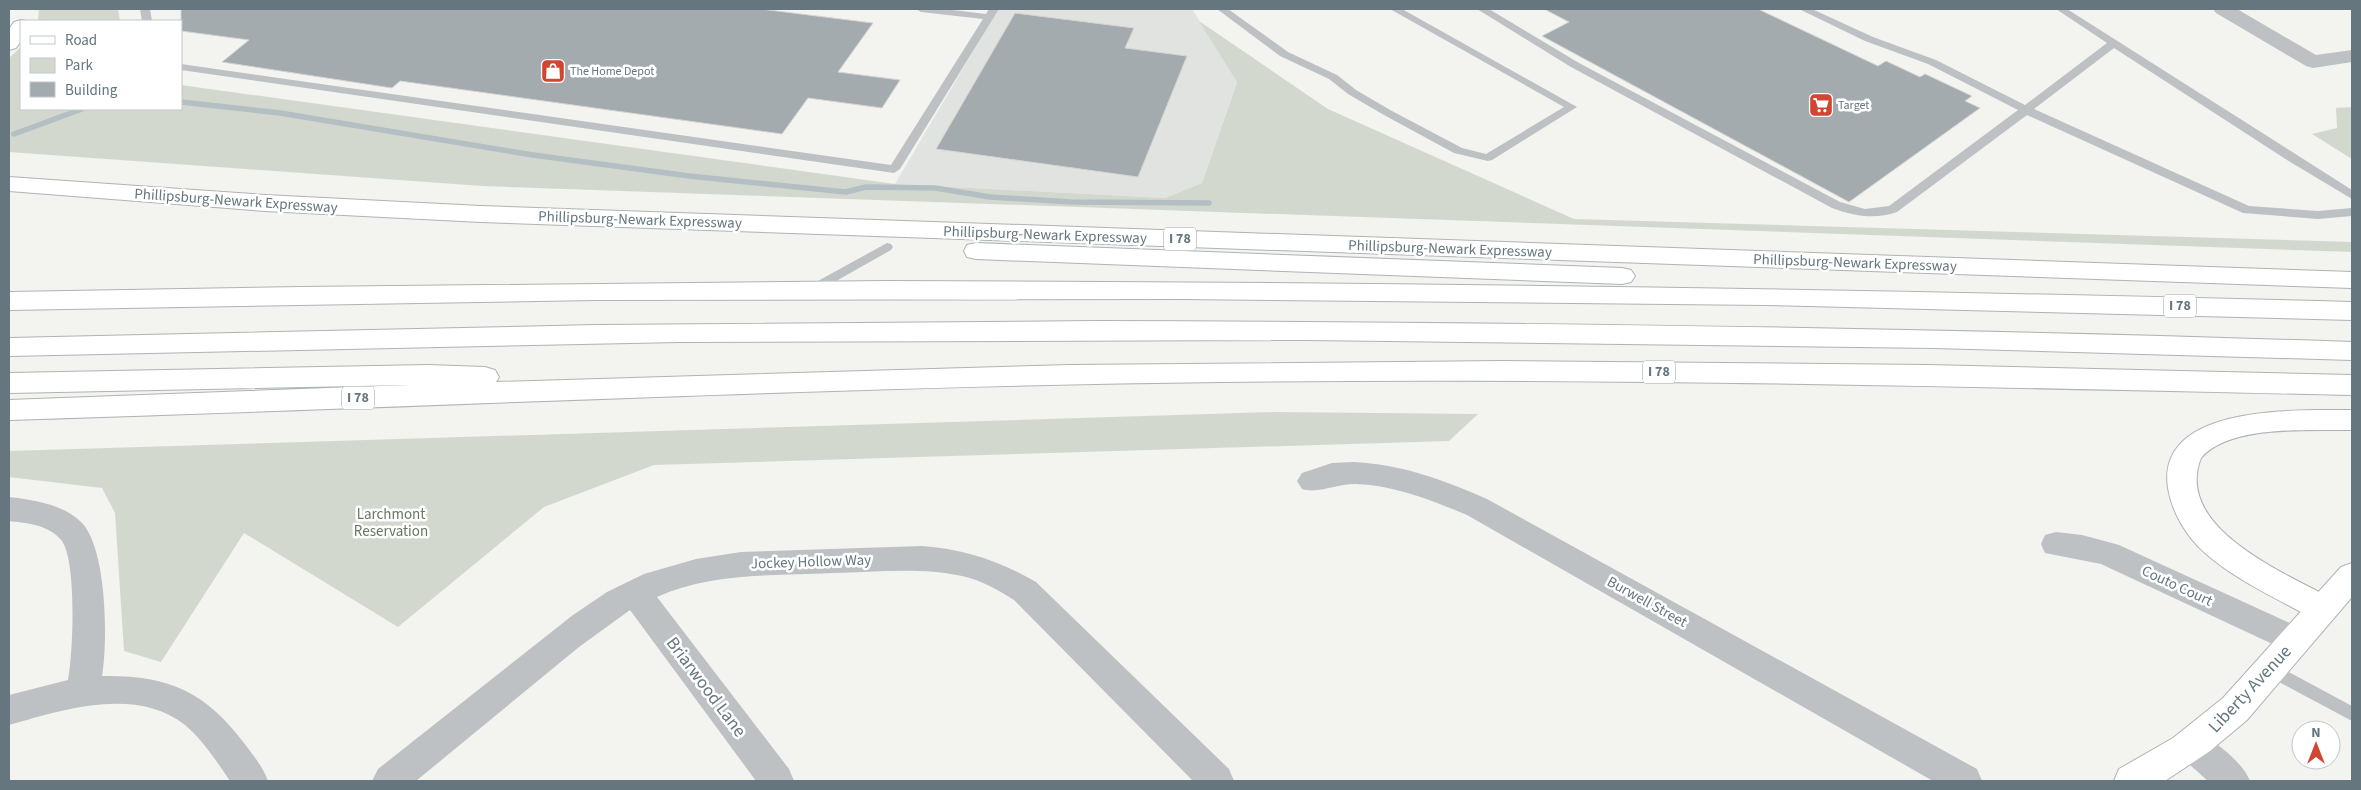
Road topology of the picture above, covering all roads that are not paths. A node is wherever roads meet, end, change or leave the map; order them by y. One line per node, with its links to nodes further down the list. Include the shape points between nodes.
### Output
1 (920, 9): 8 (lane)
2 (1222, 9): 3 (lane, via 1284,54 1333,77 1352,92 1458,151 1488,158 1572,107)
3 (1395, 9)
4 (1482, 9): 14 (lane, via 1592,74 1836,205 1860,212 1880,213 1893,209)
5 (1804, 9): 14 (lane, via 1869,40 1932,62)
6 (2060, 9): 11 (lane)
7 (2223, 9): 12 (street, via 2313,62)
8 (991, 13): 13 (lane, via 894,169)
9 (20, 28): 10 (main road)
10 (9, 44)
11 (2113, 44): 14 (lane); 16 (lane)
12 (2352, 56)
13 (182, 67)
14 (2026, 110): 17 (lane, via 2247,210 2318,215)
15 (9, 184): 18 (main road, Phillipsburg-Newark Expressway / I 78, via 274,204)
16 (2352, 195)
17 (2352, 212)
18 (554, 218): 19 (main road, via 718,237); 20 (main road, Phillipsburg-Newark Expressway / I 78)
19 (888, 247): 21 (lane); 23 (main road, via 1848,285)
20 (2352, 280)
21 (810, 290): 22 (main road, I 78); 23 (main road, I 78, via 1395,292)
22 (9, 301)
23 (2008, 302): 24 (main road, I 78)
24 (2352, 311)
25 (9, 347): 26 (main road, via 685,333 1338,331 1832,337)
26 (2352, 350)
27 (9, 383): 29 (main road, via 428,374)
28 (2352, 385): 29 (main road, I 78, via 1896,374 1337,371 1102,374)
29 (706, 386): 30 (main road, I 78)
30 (9, 410)
31 (2352, 420): 37 (main road, via 2266,422 2223,432 2194,446 2183,469 2183,493 2204,532 2235,558)
32 (1312, 481): 48 (street, Burwell Street, via 1333,474 1378,476 1429,488 1477,507)
33 (9, 509): 40 (street, via 35,512 57,520 78,541 84,560 88,658)
34 (2056, 544): 38 (street, Couto Court, via 2108,554)
35 (2352, 576): 37 (main road, Liberty Avenue)
36 (635, 592): 45 (street, Jockey Hollow Way, via 567,637); 46 (street, Briarwood Lane); 47 (street, Jockey Hollow Way, via 672,577 739,565 928,558 983,568 1025,591)
37 (2323, 609): 38 (main road, Liberty Avenue)
38 (2294, 640): 39 (main road, Liberty Avenue)
39 (2270, 669): 42 (lane); 43 (main road, Liberty Avenue, via 2235,709)
40 (82, 691): 41 (street); 44 (street, via 125,690 160,696 189,709)
41 (9, 710)
42 (2352, 714)
43 (2193, 746): 49 (main road, Liberty Avenue); 50 (street)
44 (251, 781)
45 (390, 781)
46 (777, 781)
47 (1216, 781)
48 (1965, 781)
49 (2131, 781)
50 (2233, 781)

